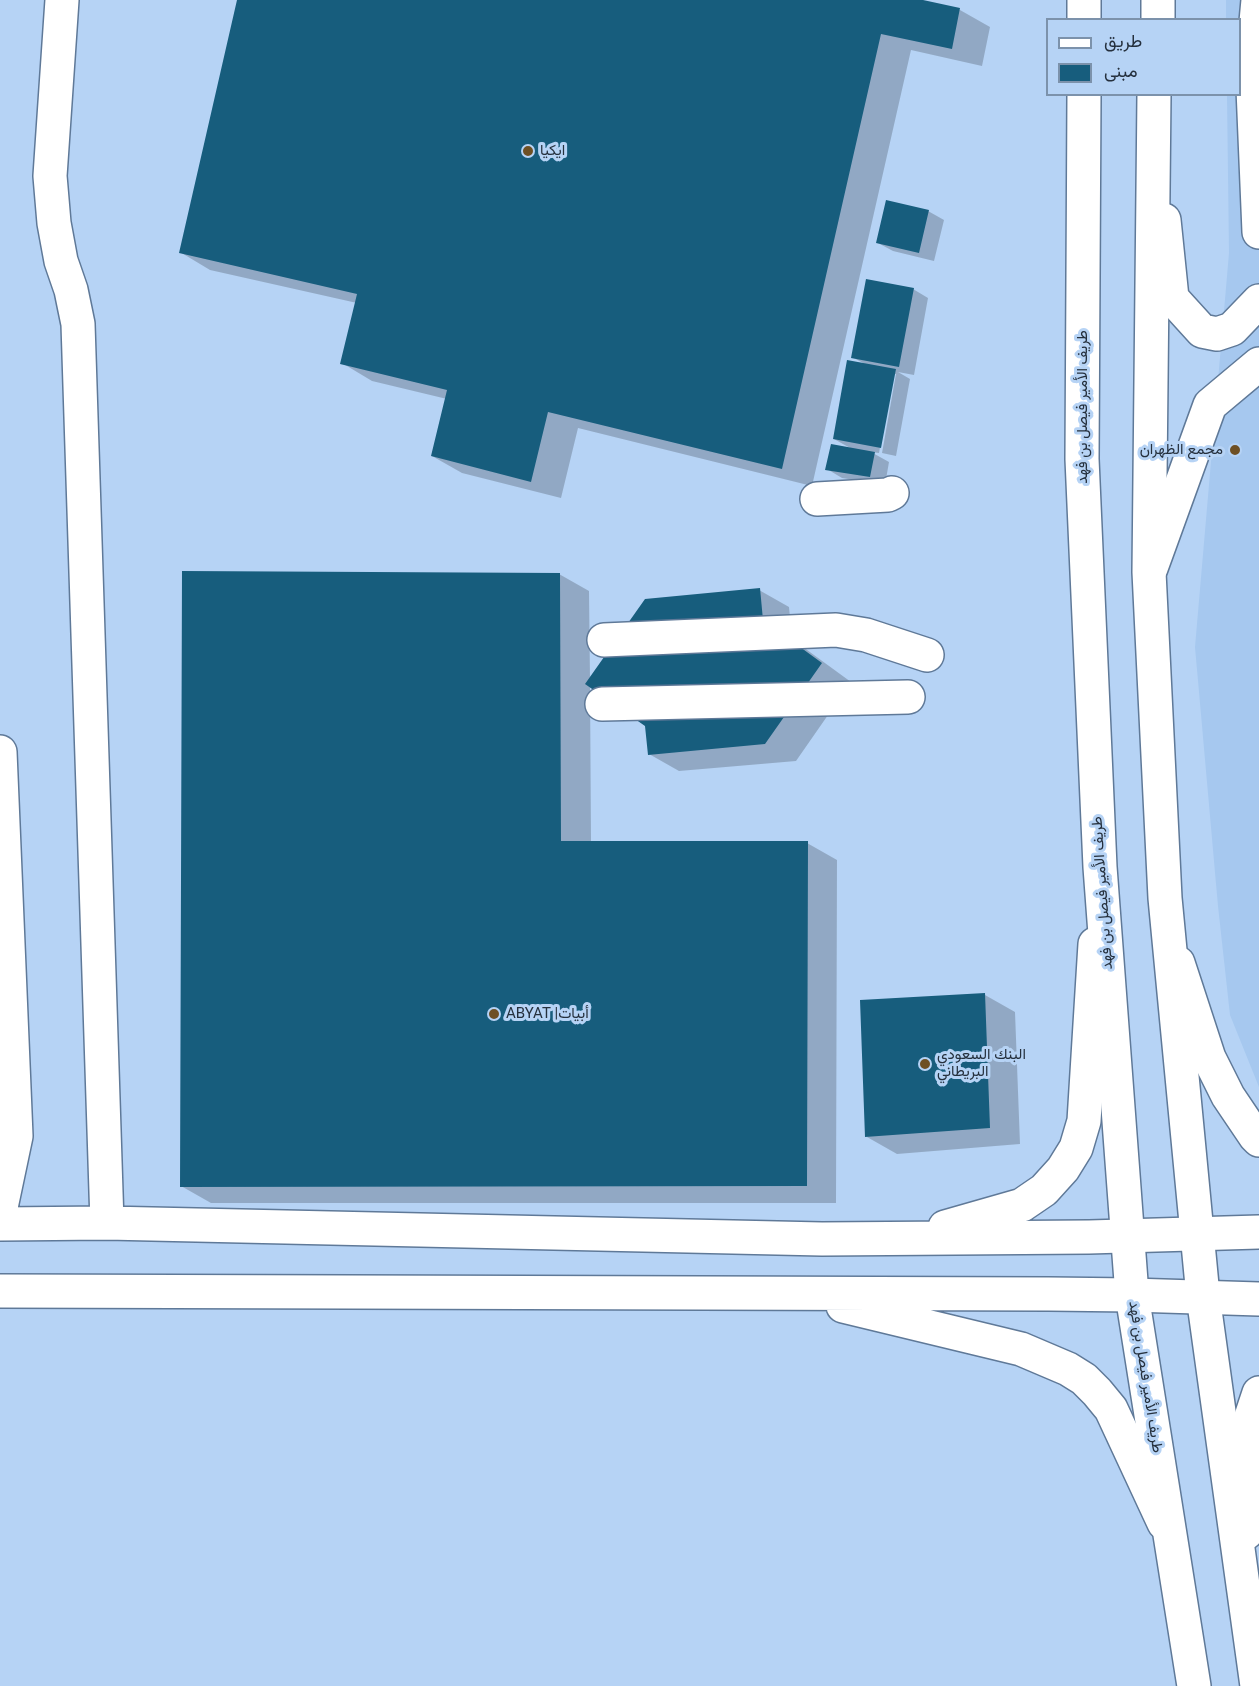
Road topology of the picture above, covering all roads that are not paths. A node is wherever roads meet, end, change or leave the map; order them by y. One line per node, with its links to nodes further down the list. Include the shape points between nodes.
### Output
1 (62, 0): 26 (street, via 50,176 54,223 78,324)
2 (1084, 0): 5 (street)
3 (1158, 0): 6 (street)
4 (1257, 0): 9 (street, via 1252,65)
5 (1084, 18)
6 (1158, 18)
7 (1084, 96): 22 (street, طريف الأمير فيصل بن فهد, via 1082,459)
8 (1154, 104): 11 (street, via 1172,298 1202,331); 15 (street)
9 (1259, 232)
10 (1259, 301): 11 (street, via 1232,329)
11 (1217, 334): 12 (street)
12 (1259, 365): 15 (street, via 1210,405)
13 (892, 493): 14 (street)
14 (817, 499)
15 (1149, 572): 23 (street)
16 (604, 640): 17 (street, via 836,630 866,635)
17 (927, 655)
18 (908, 697): 19 (street)
19 (602, 704)
20 (0, 752): 21 (street)
21 (1, 822): 25 (street, via 16,1136)
22 (1100, 867): 30 (street, طريف الأمير فيصل بن فهد); 31 (street, via 1084,1121 1076,1148 1044,1190 1022,1205)
23 (1169, 936): 24 (street, via 1209,1058 1228,1096); 29 (street)
24 (1259, 1140)
25 (0, 1212)
26 (108, 1223): 27 (street); 31 (street)
27 (0, 1224)
28 (1259, 1232): 29 (street)
29 (1197, 1233): 30 (street); 35 (street)
30 (1127, 1236): 31 (street); 34 (street, طريف الأمير فيصل بن فهد)
31 (905, 1238)
32 (0, 1291): 33 (street)
33 (789, 1293): 34 (street); 38 (street, via 1021,1349 1084,1378 1111,1409)
34 (1132, 1294): 35 (street); 38 (street, طريف الأمير فيصل بن فهد)
35 (1203, 1296): 36 (street); 39 (street)
36 (1259, 1299)
37 (1259, 1393): 39 (street, via 1247,1429)
38 (1170, 1536): 40 (street, طريف الأمير فيصل بن فهد)
39 (1245, 1598): 41 (street)
40 (1194, 1686)
41 (1257, 1686)

